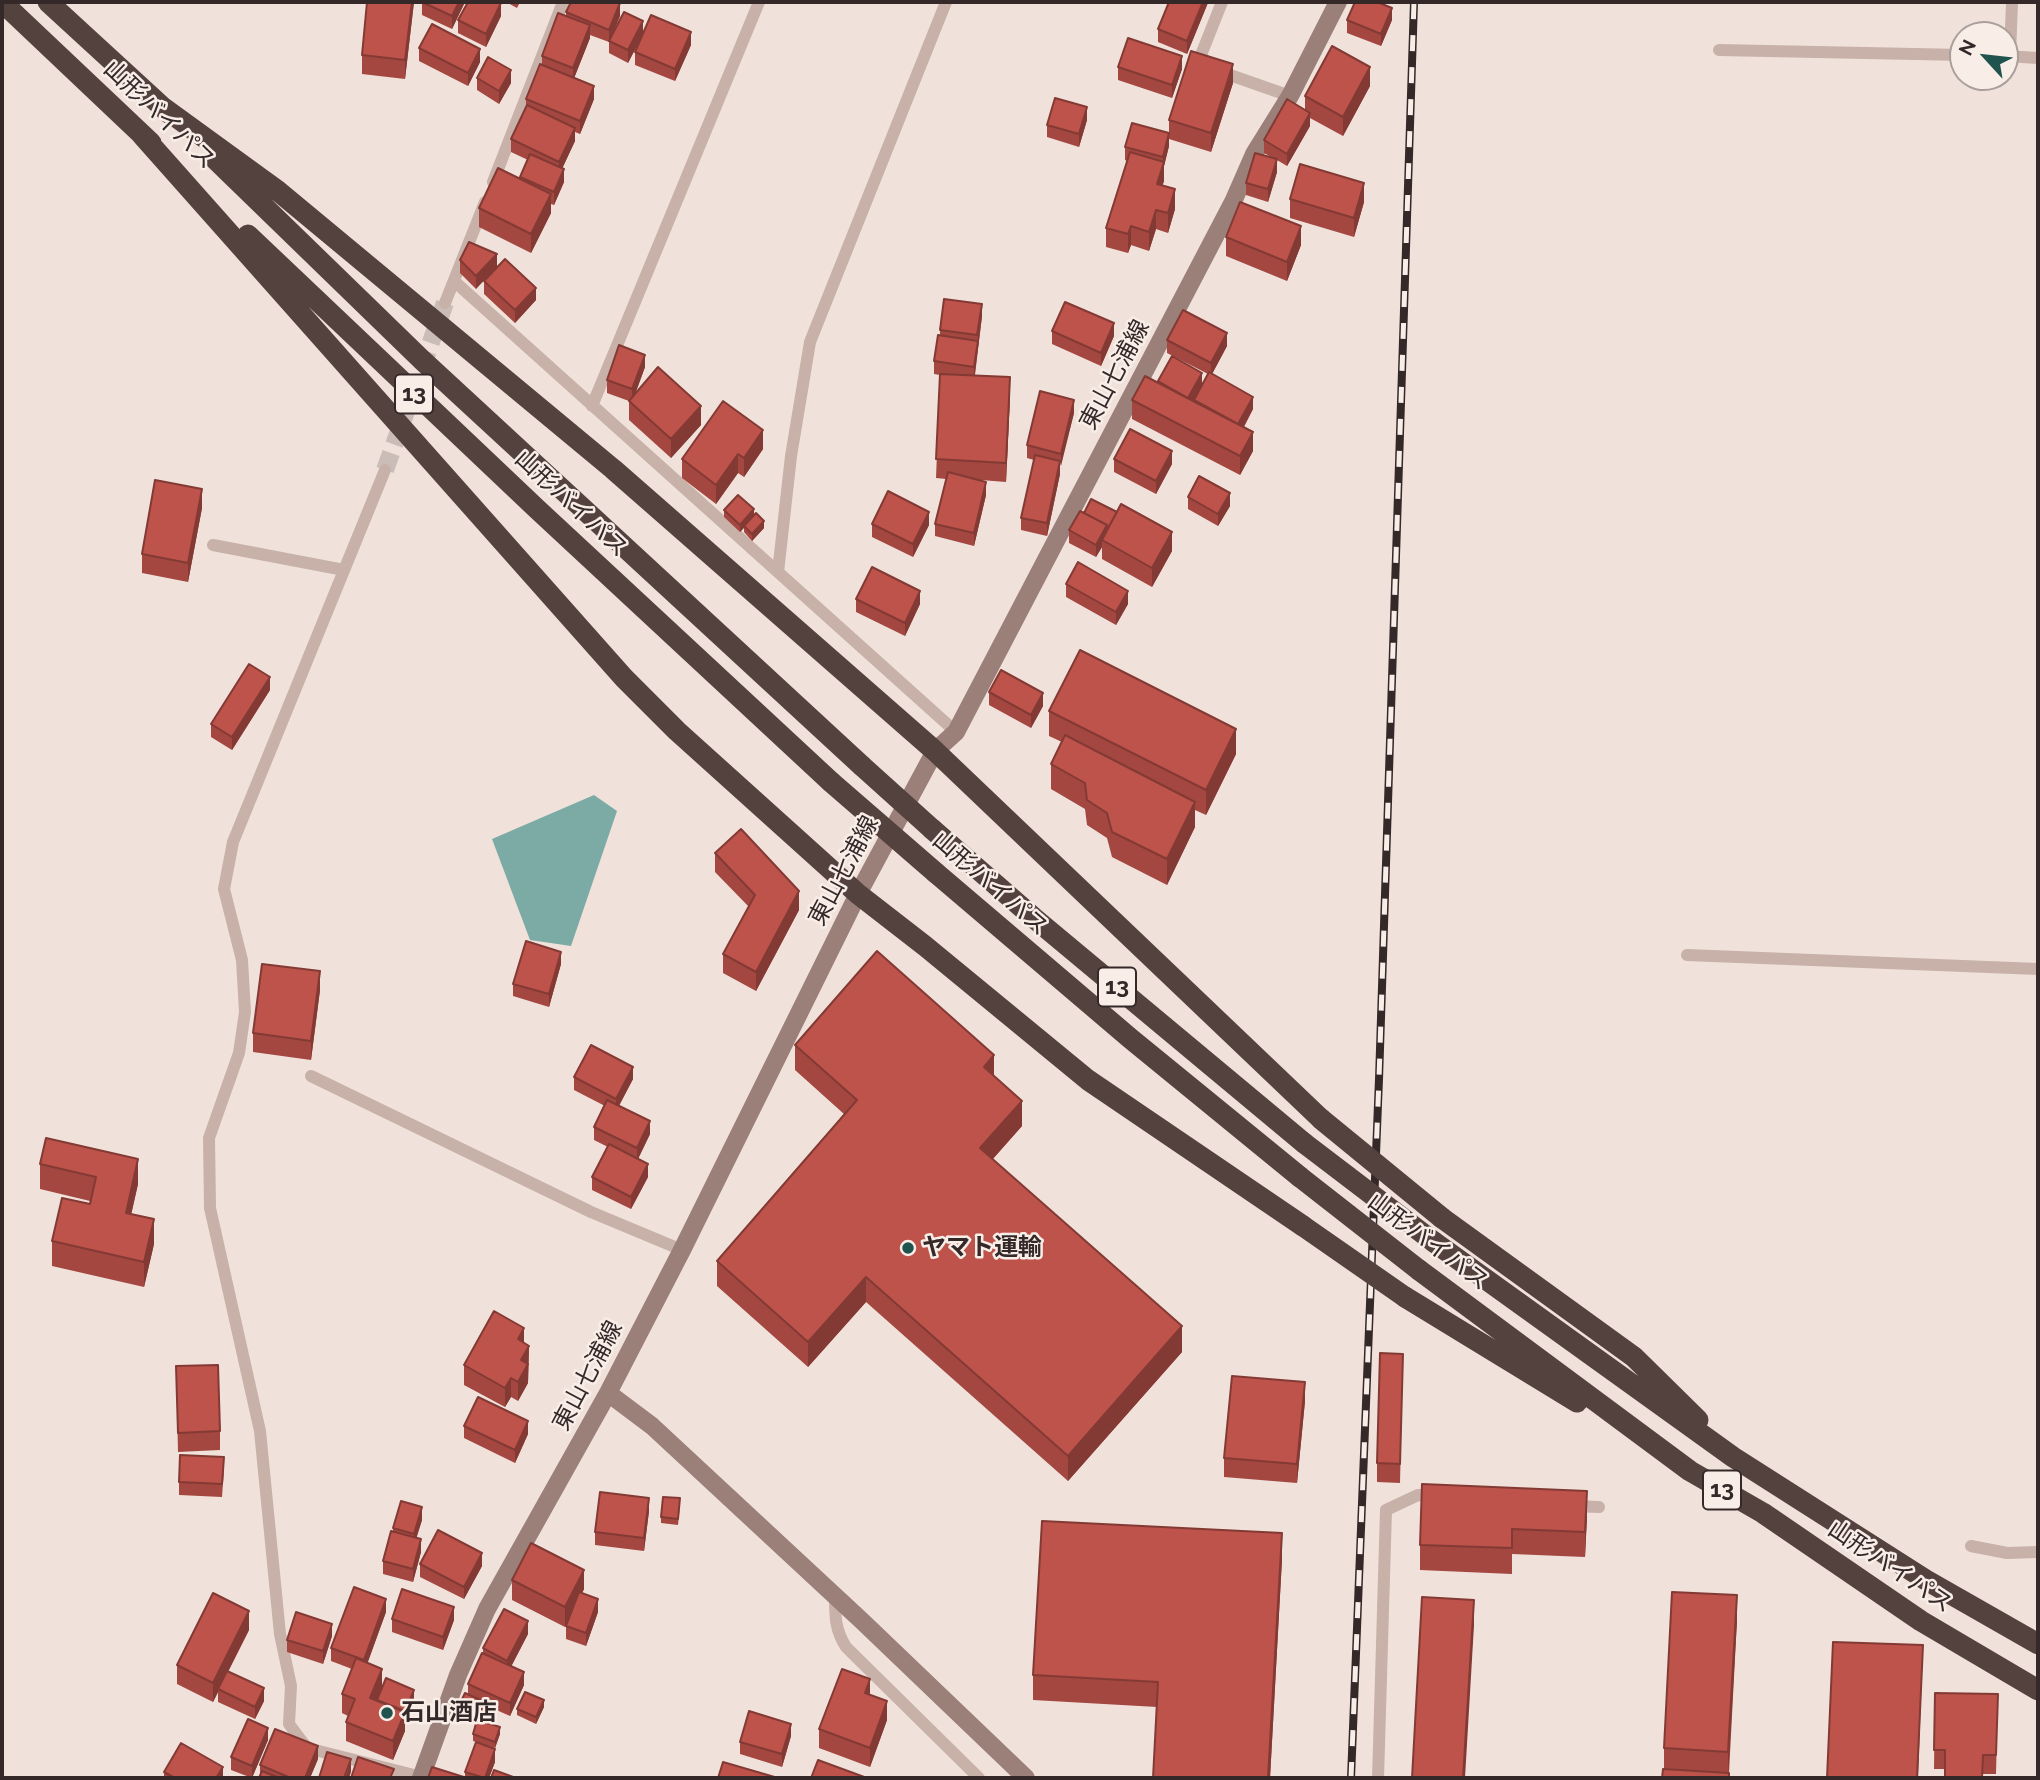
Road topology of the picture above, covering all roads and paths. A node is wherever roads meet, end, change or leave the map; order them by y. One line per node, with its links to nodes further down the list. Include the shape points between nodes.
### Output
1 (2, 2): 16 (highway, 山形バイパス / 13)
2 (48, 2): 15 (highway, 山形バイパス / 13)
3 (563, 2): 17 (lane)
4 (759, 2): 19 (lane)
5 (946, 2): 23 (lane, via 810,342 790,456)
6 (1222, 2): 14 (lane, via 1201,55 1210,68)
7 (1338, 2): 14 (main road, 東山七浦線)
8 (2012, 2): 9 (lane)
9 (2010, 21)
10 (1719, 50): 11 (lane)
11 (1949, 55)
12 (2019, 57): 13 (lane)
13 (2038, 58)
14 (1290, 96): 24 (main road, 東山七浦線, via 1254,154)
15 (161, 106): 25 (highway, via 278,191 612,469); 32 (highway, 山形バイパス / 13, bridge, via 422,360 862,766 1044,926 1304,1143)
16 (142, 135): 26 (highway, via 624,678); 33 (highway, 山形バイパス / 13, bridge, via 527,500 831,782 936,873 1300,1177)
17 (454, 281): 18 (lane); 19 (lane)
18 (445, 303)
19 (592, 406): 23 (lane)
20 (385, 470): 22 (lane)
21 (213, 545): 22 (lane)
22 (344, 570): 44 (lane, via 233,842 224,889 242,960 245,1012 239,1053 209,1138 210,1208 260,1431 280,1634 291,1686 289,1724 307,1748)
23 (778, 572): 24 (lane)
24 (956, 732): 25 (main road, 東山七浦線)
25 (935, 751): 26 (main road, 東山七浦線); 32 (highway, bridge, via 1321,1119 1442,1218 1634,1357)
26 (858, 894): 30 (main road, 東山七浦線); 33 (highway, bridge, via 1088,1080 1405,1297)
27 (1687, 955): 28 (lane)
28 (2038, 969)
29 (311, 1076): 30 (lane, via 591,1212)
30 (682, 1250): 31 (main road, 東山七浦線)
31 (608, 1393): 40 (main road, via 652,1426); 44 (main road, 東山七浦線, via 488,1609 458,1675)
32 (1733, 1457): 39 (highway, 山形バイパス / 13)
33 (1690, 1471): 43 (highway, 山形バイパス / 13, via 1763,1513 1921,1621)
34 (1444, 1497): 47 (lane, via 1418,1495 1386,1510)
35 (1560, 1505): 36 (lane)
36 (1600, 1507)
37 (1971, 1546): 38 (lane, via 2007,1553)
38 (2038, 1552)
39 (1926, 1580): 41 (highway); 42 (highway, 山形バイパス / 13)
40 (835, 1596): 45 (lane, via 835,1622 846,1647); 46 (main road)
41 (2038, 1630)
42 (2038, 1644)
43 (2038, 1690)
44 (421, 1778)
45 (979, 1778)
46 (1026, 1778)
47 (1378, 1778)

